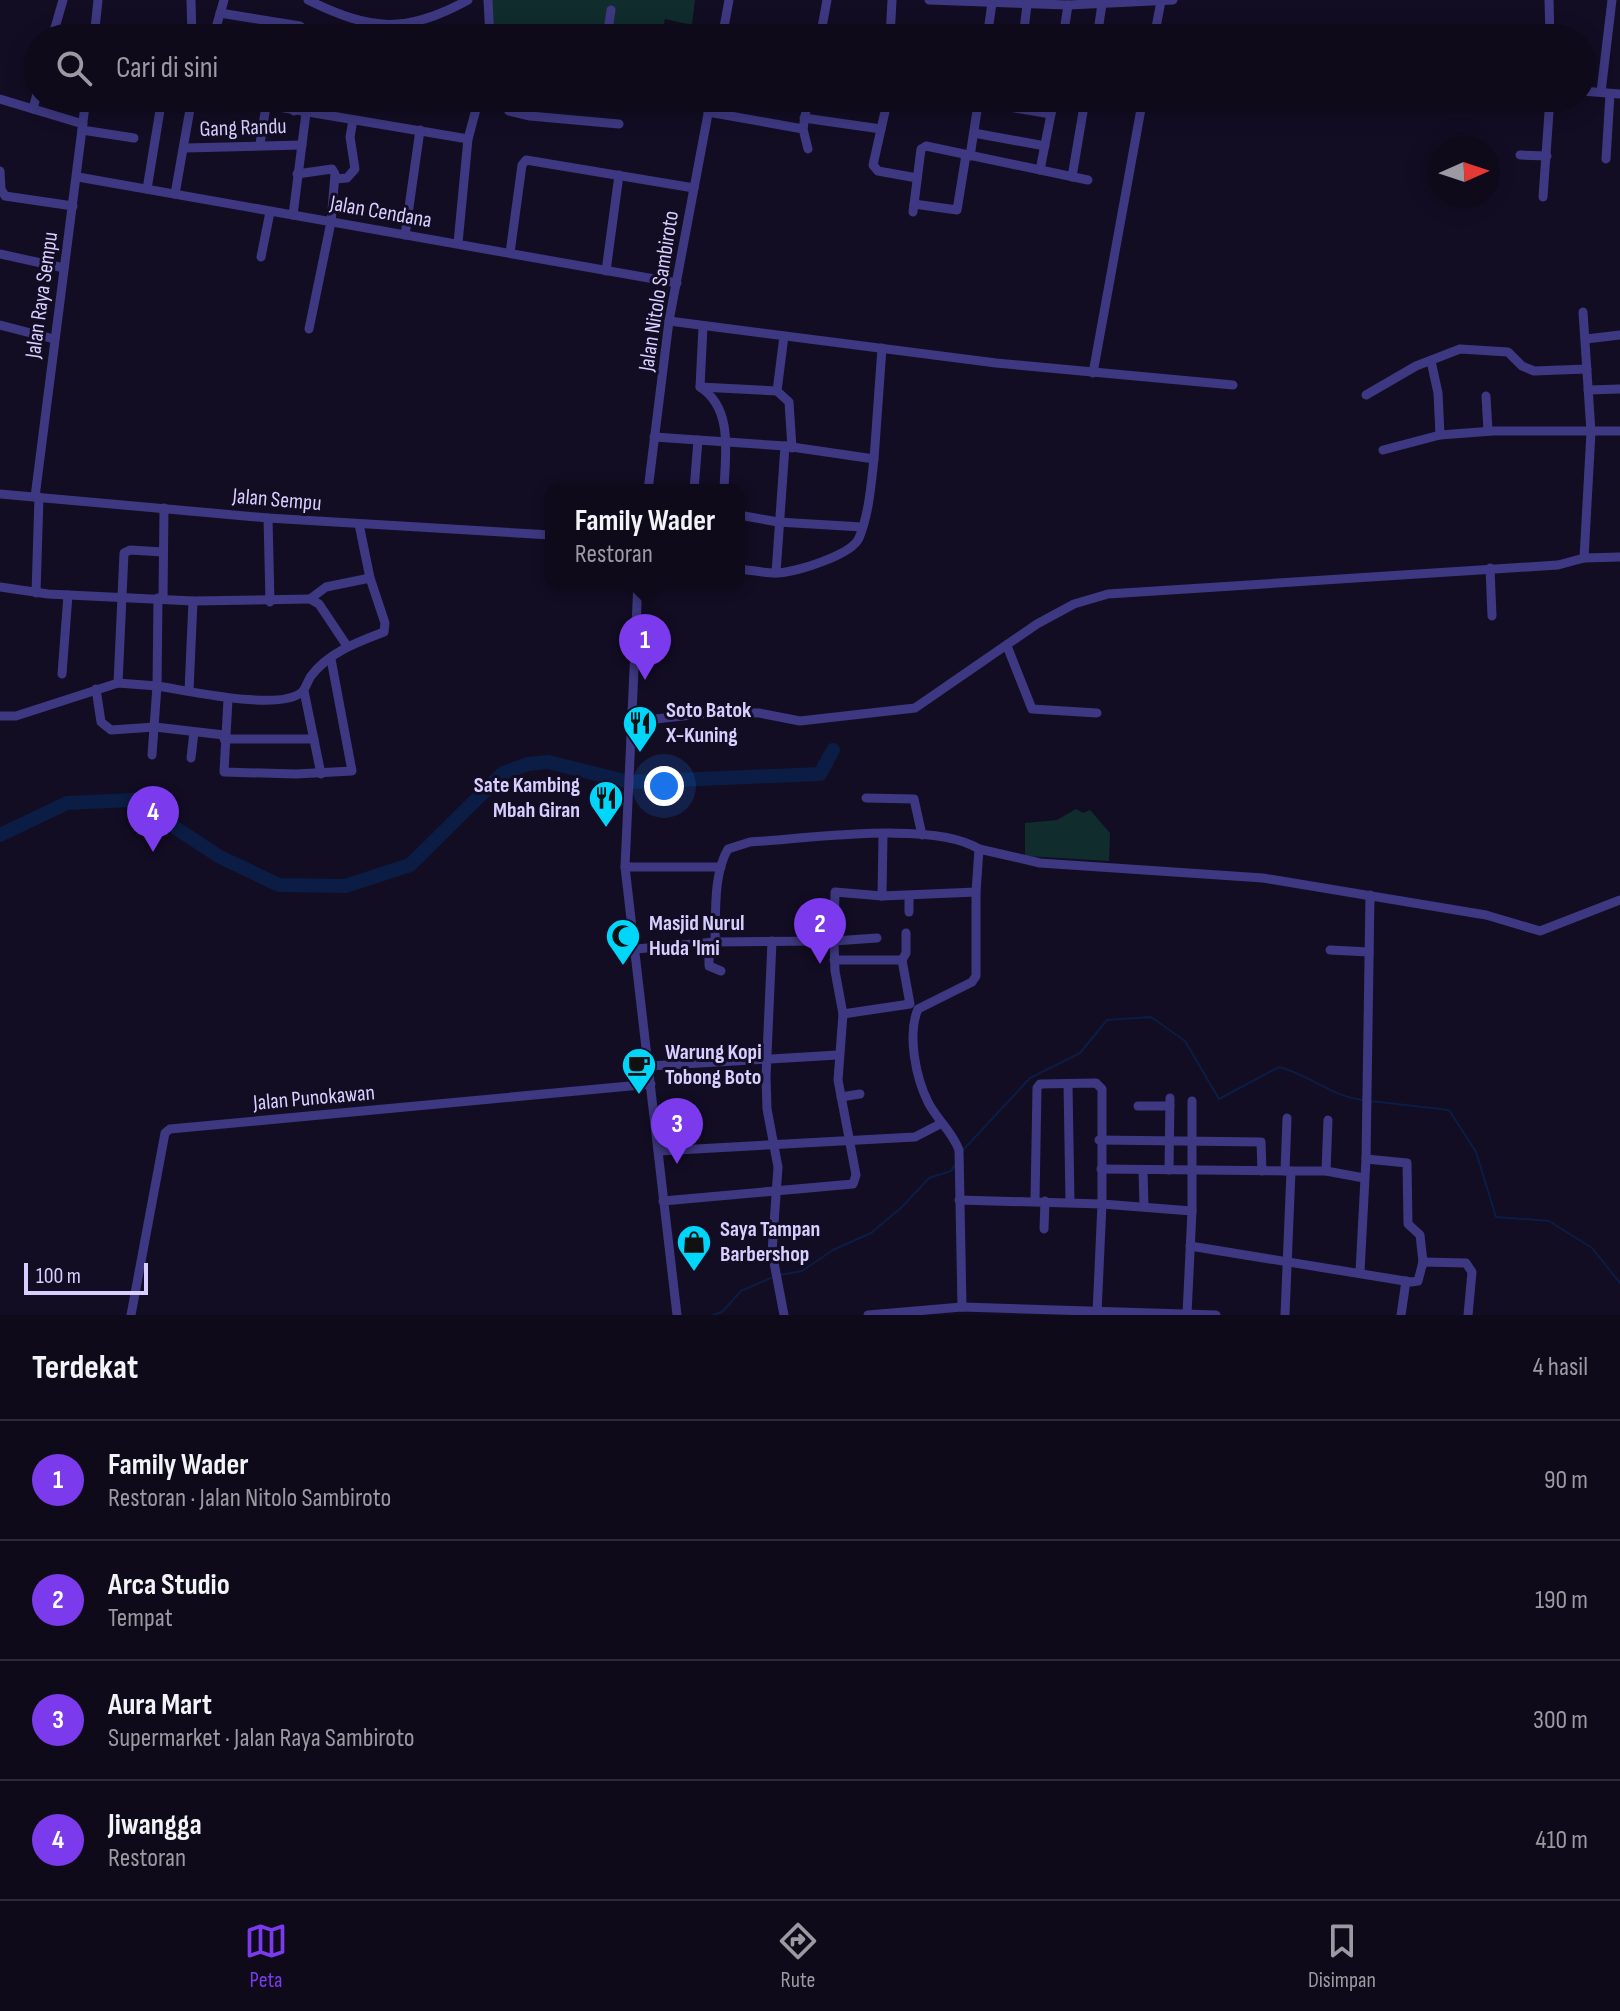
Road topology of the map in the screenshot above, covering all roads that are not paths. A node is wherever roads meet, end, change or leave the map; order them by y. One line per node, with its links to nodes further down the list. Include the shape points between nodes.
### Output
1 (63, 0): 22 (street)
2 (98, 0): 23 (street)
3 (191, 0): 24 (street)
4 (224, 0): 21 (street)
5 (308, 0): 27 (street)
6 (468, 0): 28 (street, via 428,20)
7 (488, 0): 29 (street)
8 (827, 0): 32 (street)
9 (892, 0): 33 (street)
10 (929, 0): 16 (street)
11 (1173, 0): 15 (street)
12 (1549, 0): 39 (street)
13 (1612, 0): 40 (street)
14 (731, 1): 31 (street)
15 (1161, 1): 17 (street); 38 (street)
16 (992, 3): 18 (street); 34 (street)
17 (1102, 4): 19 (street); 37 (street)
18 (1027, 5): 19 (street); 35 (street)
19 (1068, 5): 36 (street)
20 (611, 10): 30 (street)
21 (220, 13): 25 (street); 26 (street)
22 (56, 24)
23 (95, 24)
24 (192, 24)
25 (217, 24)
26 (288, 24)
27 (366, 24)
28 (380, 24)
29 (489, 24)
30 (609, 24)
31 (725, 24)
32 (823, 24)
33 (891, 24)
34 (989, 24)
35 (1025, 24)
36 (1065, 24)
37 (1099, 24)
38 (1157, 24)
39 (1550, 24)
40 (1610, 93): 79 (street)
41 (0, 99): 42 (street)
42 (24, 106)
43 (41, 112): 64 (street)
44 (84, 112): 64 (street, Jalan Raya Sempu)
45 (160, 112): 90 (street)
46 (190, 112): 74 (street)
47 (265, 112): 71 (street)
48 (300, 112): 59 (street)
49 (475, 112): 70 (street)
50 (513, 112): 63 (street)
51 (708, 112): 65 (street); 89 (street, Jalan Nitolo Sambiroto)
52 (805, 112): 61 (street)
53 (885, 112): 66 (street)
54 (977, 112): 68 (street)
55 (1044, 112): 60 (street)
56 (1084, 112): 85 (street)
57 (1140, 112): 117 (street)
58 (1549, 112): 78 (street)
59 (306, 113): 62 (street); 72 (street)
60 (1051, 114): 73 (street)
61 (804, 118): 65 (street); 66 (street)
62 (353, 120): 67 (street); 87 (street, via 355,169 347,178)
63 (619, 124)
64 (82, 127): 69 (street); 84 (street, Jalan Raya Sempu)
65 (803, 129): 75 (street)
66 (881, 129): 86 (street, via 875,168)
67 (420, 130): 70 (street); 97 (street)
68 (974, 133): 73 (street); 76 (street)
69 (134, 138)
70 (468, 139): 98 (street)
71 (260, 144): 72 (street, Gang Randu); 74 (street, Gang Randu)
72 (302, 145): 82 (street)
73 (1045, 146): 80 (street)
74 (186, 148): 91 (street)
75 (808, 149)
76 (968, 155): 80 (street); 86 (street, via 922,147); 86 (street, via 957,210 913,208)
77 (1520, 155): 78 (street)
78 (1547, 156): 92 (street)
79 (1606, 159)
80 (1040, 170): 85 (street)
81 (0, 171): 93 (street, via 5,196)
82 (297, 174): 87 (street, via 332,169); 95 (street)
83 (619, 175): 89 (street); 99 (street, via 523,162); 103 (street)
84 (78, 177): 90 (street, Jalan Cendana); 93 (street, Jalan Raya Sempu)
85 (1072, 177): 88 (street)
86 (917, 178)
87 (335, 179): 96 (street)
88 (1088, 180)
89 (694, 188): 104 (street, Jalan Nitolo Sambiroto)
90 (147, 189): 91 (street, Jalan Cendana)
91 (175, 194): 94 (street, Jalan Cendana)
92 (1543, 197)
93 (73, 206): 102 (street, Jalan Raya Sempu)
94 (270, 212): 95 (street, Jalan Cendana); 101 (street)
95 (293, 215): 96 (street, Jalan Cendana)
96 (331, 222): 97 (street, Jalan Cendana); 109 (street)
97 (405, 235): 98 (street, Jalan Cendana)
98 (458, 243): 99 (street, Jalan Cendana)
99 (510, 253): 103 (street, Jalan Cendana)
100 (0, 254): 102 (street)
101 (261, 257)
102 (64, 268): 112 (street, Jalan Raya Sempu)
103 (606, 271): 104 (street, Jalan Cendana)
104 (677, 283): 106 (street, Jalan Nitolo Sambiroto)
105 (1583, 312): 113 (street)
106 (669, 321): 108 (street); 129 (street, Jalan Nitolo Sambiroto)
107 (0, 325): 112 (street)
108 (703, 327): 111 (street); 119 (street)
109 (309, 329)
110 (1620, 335): 113 (street)
111 (784, 336): 114 (street); 122 (street)
112 (54, 339): 139 (street, Jalan Raya Sempu)
113 (1586, 339): 116 (street)
114 (882, 348): 117 (street); 134 (street)
115 (1431, 361): 116 (street, via 1464,349 1508,352 1534,371); 123 (street); 128 (street)
116 (1587, 369): 121 (street)
117 (1093, 373): 118 (street)
118 (1233, 385)
119 (700, 387): 122 (street); 131 (street, via 723,418)
120 (1620, 389): 121 (street)
121 (1588, 390): 127 (street)
122 (777, 391): 132 (street, via 789,402)
123 (1366, 395)
124 (1486, 396): 125 (street)
125 (1488, 431): 127 (street); 128 (street)
126 (1620, 431): 127 (street)
127 (1591, 432): 149 (street)
128 (1440, 435): 133 (street)
129 (654, 437): 130 (street); 135 (street, Jalan Nitolo Sambiroto)
130 (698, 440): 131 (street); 136 (street)
131 (726, 442): 132 (street); 137 (street)
132 (789, 447): 134 (street); 143 (street)
133 (1383, 450)
134 (874, 459): 145 (street)
135 (649, 484)
136 (694, 484)
137 (724, 484)
138 (0, 494): 139 (street, Jalan Sempu)
139 (37, 497): 140 (street, Jalan Sempu); 156 (street, Jalan Raya Sempu)
140 (164, 508): 142 (street, Jalan Sempu); 147 (street)
141 (745, 516): 143 (street)
142 (268, 518): 144 (street, Jalan Sempu); 162 (street)
143 (778, 522): 145 (street); 152 (street)
144 (359, 524): 146 (street, Jalan Sempu); 153 (street)
145 (862, 527): 152 (street, via 859,541 845,552)
146 (545, 535)
147 (163, 552): 158 (street, via 126,550); 159 (street)
148 (1620, 557): 149 (street)
149 (1584, 558): 150 (street)
150 (1490, 568): 163 (street); 165 (street, via 1108,594 1074,604)
151 (745, 570): 152 (street)
152 (776, 573)
153 (370, 578): 160 (street, via 326,587); 164 (street, via 384,632)
154 (0, 587): 156 (street)
155 (637, 588): 176 (street)
156 (36, 593): 157 (street)
157 (68, 595): 158 (street); 167 (street)
158 (121, 597): 159 (street); 168 (street)
159 (160, 598): 161 (street); 169 (street)
160 (310, 599): 162 (street); 164 (street)
161 (193, 601): 162 (street); 171 (street)
162 (270, 602)
163 (1492, 616)
164 (347, 646): 166 (street)
165 (1007, 646): 174 (street, via 1032,709); 176 (street, via 915,708 800,721 718,712)
166 (331, 659): 172 (street, via 311,676); 183 (street, via 353,769)
167 (62, 674)
168 (118, 683): 169 (street); 170 (street)
169 (157, 686): 171 (street); 177 (street, via 152,702)
170 (96, 689): 175 (street, via 16,716); 177 (street, via 103,726)
171 (189, 691): 173 (street)
172 (304, 691): 173 (street, via 270,699); 180 (street)
173 (228, 699): 179 (street)
174 (1097, 713)
175 (0, 716)
176 (629, 722): 188 (street)
177 (155, 727): 178 (street); 181 (street)
178 (194, 732): 179 (street); 182 (street)
179 (224, 737): 180 (street); 183 (street, via 227,774)
180 (314, 739): 183 (street)
181 (152, 755)
182 (191, 758)
183 (321, 774)
184 (866, 798): 186 (street, via 914,799)
185 (883, 835): 186 (street); 189 (street, via 750,842 728,849); 192 (street)
186 (922, 835): 187 (street, via 957,838)
187 (979, 849): 190 (street); 191 (street, via 1040,863 1218,873)
188 (625, 867): 189 (street); 201 (street)
189 (721, 867): 200 (street)
190 (976, 892): 193 (street); 207 (street, via 976,976)
191 (1370, 895): 194 (street, via 1486,915 1540,931); 203 (street)
192 (882, 896): 193 (street); 199 (street, via 834,894)
193 (909, 896): 195 (street)
194 (1620, 900)
195 (909, 912)
196 (906, 933): 205 (street)
197 (877, 938): 199 (street)
198 (772, 941): 199 (street); 200 (street); 210 (street)
199 (834, 941): 204 (street)
200 (712, 942): 201 (street); 206 (street, via 709,966)
201 (636, 949): 211 (street)
202 (1330, 950): 203 (street)
203 (1369, 952): 227 (street)
204 (834, 960): 205 (street); 208 (street)
205 (902, 960): 207 (street)
206 (721, 971)
207 (915, 1006): 208 (street); 220 (street, via 914,1049 925,1093)
208 (843, 1014): 209 (street)
209 (838, 1055): 210 (street); 215 (street)
210 (769, 1060): 211 (street); 225 (street, via 767,1109)
211 (649, 1066): 212 (street)
212 (651, 1084): 226 (street); 253 (street, Jalan Punokawan, via 170,1129 165,1133)
213 (1068, 1084): 222 (street, via 1096,1083 1102,1089); 238 (street, via 1037,1088); 240 (street)
214 (860, 1094): 215 (street)
215 (841, 1097): 224 (street)
216 (1170, 1104): 217 (street); 221 (street); 223 (street, via 1192,1105)
217 (1138, 1106)
218 (1287, 1118): 233 (street)
219 (1328, 1120): 234 (street)
220 (942, 1123): 224 (street, via 915,1137); 237 (street, via 959,1150)
221 (1170, 1139): 222 (street); 223 (street); 230 (street)
222 (1099, 1140): 228 (street)
223 (1192, 1140): 231 (street); 232 (street, via 1261,1142)
224 (850, 1143): 225 (street); 236 (street, via 853,1184)
225 (776, 1147): 226 (street); 236 (street)
226 (659, 1151): 239 (street)
227 (1366, 1159): 235 (street); 247 (street, via 1407,1163 1408,1224 1420,1235)
228 (1101, 1169): 229 (street); 241 (street)
229 (1143, 1170): 230 (street); 242 (street)
230 (1169, 1170): 231 (street)
231 (1192, 1171): 232 (street); 243 (street)
232 (1262, 1171): 233 (street)
233 (1288, 1171): 234 (street); 246 (street)
234 (1326, 1171): 235 (street)
235 (1364, 1178): 248 (street)
236 (777, 1191): 239 (street); 255 (street, via 772,1236)
237 (959, 1200): 238 (street); 250 (street)
238 (1040, 1200): 240 (street); 244 (street)
239 (663, 1201): 254 (street)
240 (1070, 1202): 241 (street)
241 (1102, 1204): 242 (street); 251 (street)
242 (1144, 1206): 243 (street)
243 (1192, 1211): 245 (street)
244 (1044, 1229)
245 (1190, 1246): 246 (street); 252 (street)
246 (1287, 1261): 248 (street); 258 (street)
247 (1423, 1262): 249 (street, via 1418,1281); 260 (street, via 1470,1266)
248 (1360, 1272): 249 (street)
249 (1406, 1281): 259 (street)
250 (962, 1307): 251 (street); 256 (street)
251 (1097, 1313): 252 (street)
252 (1187, 1314): 257 (street)
253 (131, 1315)
254 (677, 1315)
255 (784, 1315)
256 (868, 1315)
257 (1216, 1315)
258 (1285, 1315)
259 (1401, 1315)
260 (1468, 1315)

